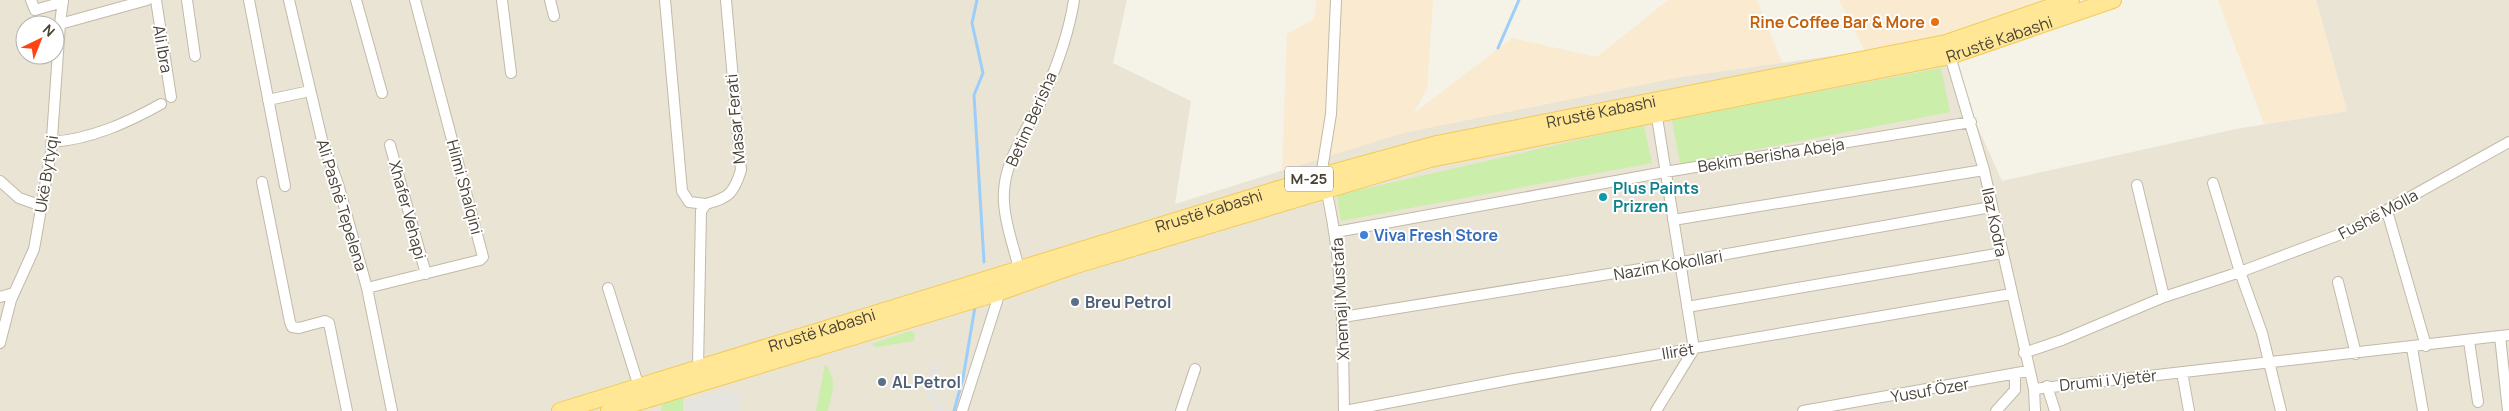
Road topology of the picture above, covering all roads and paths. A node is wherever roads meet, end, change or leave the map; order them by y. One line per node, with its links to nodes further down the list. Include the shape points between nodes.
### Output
1 (32, 0): 17 (street, via 35,10)
2 (147, 0): 20 (street)
3 (156, 0): 27 (street, Ali Ibra)
4 (187, 0): 21 (street, Ali Ibra)
5 (249, 0): 28 (street)
6 (289, 0): 25 (street, Ali Pashë Tepelena)
7 (356, 0): 26 (street)
8 (415, 0): 53 (street, Hilmi Shalqini, via 482,253 480,260)
9 (502, 0): 24 (street)
10 (550, 0): 19 (street)
11 (665, 0): 43 (street, via 682,191 689,202)
12 (726, 0): 43 (street, Masar Ferati, via 741,170 736,188 724,199)
13 (1074, 0): 51 (street, Betim Berisha, via 1044,95 1013,153 1006,178 1003,201)
14 (1336, 0): 38 (street, via 1331,114)
15 (2071, 0): 30 (main road, Rrustë Kabashi / M-25, via 1946,43)
16 (2114, 0): 22 (main road, Rrustë Kabashi / M-25)
17 (63, 1): 18 (street, Ukë Bytyqi)
18 (61, 15)
19 (554, 16)
20 (65, 23)
21 (195, 56)
22 (1950, 56): 30 (main road, Rrustë Kabashi / M-25); 31 (street, Ilaz Kodra)
23 (57, 65): 32 (street, Ukë Bytyqi)
24 (511, 73)
25 (310, 91): 28 (street); 55 (street, Ali Pashë Tepelena)
26 (382, 93)
27 (171, 97)
28 (268, 100): 42 (street)
29 (162, 104): 32 (street, via 102,131)
30 (1655, 108): 36 (street); 38 (main road, Rrustë Kabashi / M-25)
31 (1971, 122): 35 (street, Ilaz Kodra); 36 (street, Bekim Berisha Abeja)
32 (52, 142): 44 (street, Ukë Bytyqi)
33 (2509, 142): 46 (street, Fushë Molla)
34 (390, 145): 53 (street, Xhafer Vehapi)
35 (1984, 170): 45 (street, Ilaz Kodra); 47 (street)
36 (1665, 172): 47 (street); 48 (street, Bekim Berisha Abeja)
37 (262, 182): 82 (street, via 290,322 292,327 299,328 325,321 329,323)
38 (1323, 182): 48 (street, Xhemajl Mustafa); 51 (main road, Rrustë Kabashi / M-25); 57 (main road, Rrustë Kabashi / M-25)
39 (2212, 183): 52 (street)
40 (1, 184): 44 (street, via 19,198)
41 (2137, 185): 61 (street)
42 (285, 186)
43 (706, 204): 73 (street, via 702,211)
44 (42, 206): 58 (street, Ukë Bytyqi, via 34,249)
45 (1992, 207): 49 (street, Ilaz Kodra); 50 (street, Nazim Kokollari)
46 (2386, 210): 52 (street, Fushë Molla, via 2349,231); 67 (street)
47 (1673, 220): 50 (street)
48 (1336, 232): 63 (street, Xhemajl Mustafa)
49 (2002, 253): 59 (street, Ilaz Kodra); 62 (street)
50 (1679, 263): 62 (street); 63 (street, Nazim Kokollari)
51 (1019, 269): 73 (main road, Rrustë Kabashi / M-25)
52 (2240, 272): 61 (street, Fushë Molla); 72 (street)
53 (426, 274): 55 (street, Hilmi Shalqini)
54 (2338, 282): 71 (street)
55 (367, 288): 83 (street, Ali Pashë Tepelena)
56 (608, 288): 79 (street)
57 (1000, 292): 85 (main road, Rrustë Kabashi / M-25); 86 (street)
58 (14, 293): 60 (street); 66 (street, Ukë Bytyqi)
59 (2011, 294): 68 (street, Ilirët); 70 (street, Ilaz Kodra)
60 (0, 297)
61 (2164, 297): 70 (street, Fushë Molla)
62 (1687, 307): 68 (street)
63 (1343, 317): 88 (street, Xhemajl Mustafa)
64 (2505, 336): 65 (street, Drumi i Vjetër); 97 (street, Drumi i Vjetër)
65 (2469, 341): 67 (street, Drumi i Vjetër); 81 (street)
66 (0, 343)
67 (2426, 346): 69 (street, Drumi i Vjetër)
68 (1694, 348): 88 (street, Ilirët); 89 (street)
69 (2412, 348): 71 (street, Drumi i Vjetër); 96 (street)
70 (2024, 353): 75 (street, Ilaz Kodra)
71 (2356, 354): 72 (street, Drumi i Vjetër)
72 (2270, 363): 76 (street, Drumi i Vjetër); 95 (street)
73 (698, 368): 79 (main road, Rrustë Kabashi / M-25)
74 (1195, 369): 87 (street)
75 (2028, 371): 77 (street, Yusuf Özer); 80 (street, Ilaz Kodra)
76 (2182, 372): 78 (street, Drumi i Vjetër); 94 (street)
77 (2016, 375): 90 (street, Yusuf Özer); 91 (street, via 2015,390)
78 (2047, 386): 80 (street, Drumi i Vjetër); 93 (street)
79 (639, 387): 84 (main road, Rrustë Kabashi / M-25)
80 (2034, 389): 92 (street, Ilaz Kodra)
81 (2478, 402)
82 (347, 411)
83 (392, 411)
84 (560, 411)
85 (609, 411)
86 (962, 411)
87 (1181, 411)
88 (1344, 411)
89 (1656, 411)
90 (1802, 411)
91 (1996, 411)
92 (2035, 411)
93 (2055, 411)
94 (2189, 411)
95 (2281, 411)
96 (2422, 411)
97 (2508, 411)

